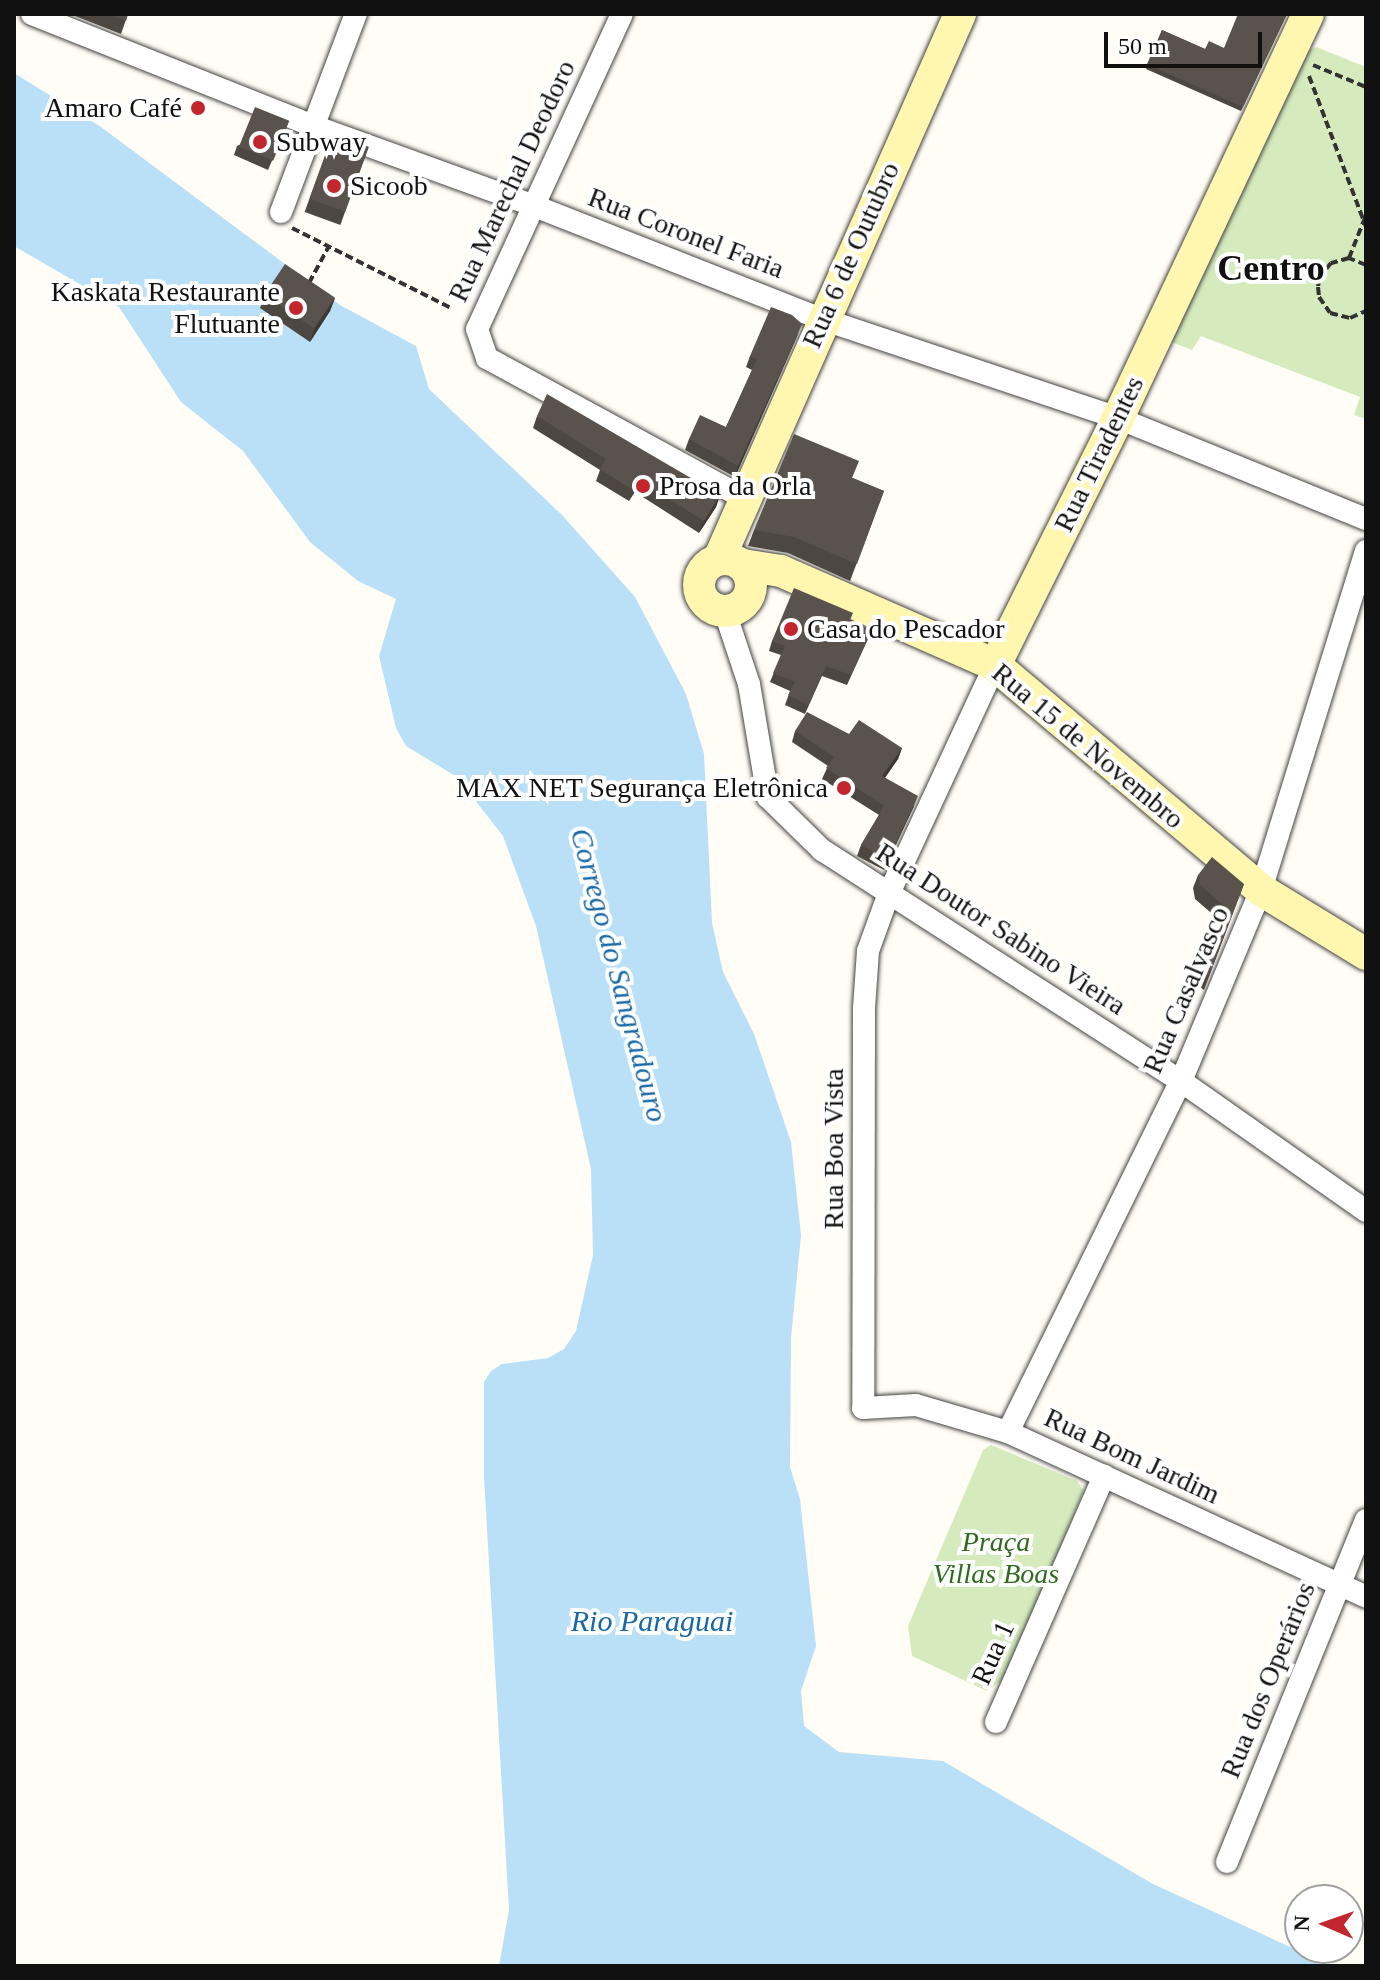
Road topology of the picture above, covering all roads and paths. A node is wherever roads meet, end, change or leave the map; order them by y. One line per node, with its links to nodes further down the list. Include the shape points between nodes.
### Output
1 (32, 14): 7 (street, Rua Coronel Faria)
2 (356, 14): 7 (street)
3 (622, 14): 8 (street, Rua Marechal Deodoro)
4 (960, 14): 18 (street, Rua 6 de Outubro)
5 (1308, 14): 19 (street, Rua Tiradentes)
6 (1366, 87): 10 (path, via 1303,61)
7 (311, 125): 8 (street, Rua Coronel Faria); 9 (street)
8 (532, 205): 18 (street, Rua Coronel Faria); 20 (street, Rua Marechal Deodoro, via 477,329 487,358)
9 (281, 212): 12 (path, via 282,223)
10 (1364, 216): 11 (path); 13 (path)
11 (1366, 227)
12 (329, 246): 15 (path); 16 (path)
13 (1349, 258): 14 (path); 17 (path, via 1324,269 1319,297 1340,317)
14 (1366, 265)
15 (303, 293)
16 (451, 308)
17 (1366, 311)
18 (822, 319): 19 (street, Rua Coronel Faria); 20 (street, Rua 6 de Outubro)
19 (1118, 418): 21 (street, Rua Coronel Faria); 25 (street, Rua Tiradentes)
20 (744, 498): 23 (street, Rua 6 de Outubro)
21 (1366, 519)
22 (1366, 551): 26 (street, Rua Casalvasco)
23 (731, 562): 24 (street, via 752,581 742,606); 24 (street, via 701,575 700,591 708,605); 25 (street, Rua 15 de Novembro, via 781,571)
24 (725, 612): 27 (street, Rua Doutor Sabino Vieira, via 749,684 768,797 822,850)
25 (995, 665): 26 (street, Rua 15 de Novembro); 27 (street, Rua Tiradentes)
26 (1261, 890): 28 (street, Rua 15 de Novembro); 29 (street, Rua Casalvasco)
27 (889, 893): 29 (street, Rua Doutor Sabino Vieira); 31 (street, Rua Boa Vista, via 868,951 864,1008)
28 (1366, 954)
29 (1181, 1081): 30 (street, Rua Doutor Sabino Vieira); 32 (street, Rua Casalvasco)
30 (1366, 1211)
31 (863, 1408): 32 (street, Rua Bom Jardim, via 916,1405)
32 (1008, 1432): 33 (street, Rua Bom Jardim)
33 (1104, 1476): 35 (street, Rua Bom Jardim); 37 (street, Rua 1)
34 (1366, 1520): 35 (street, Rua dos Operários)
35 (1339, 1585): 36 (street, Rua Bom Jardim); 38 (street, Rua dos Operários)
36 (1366, 1597)
37 (996, 1722)
38 (1227, 1862)

